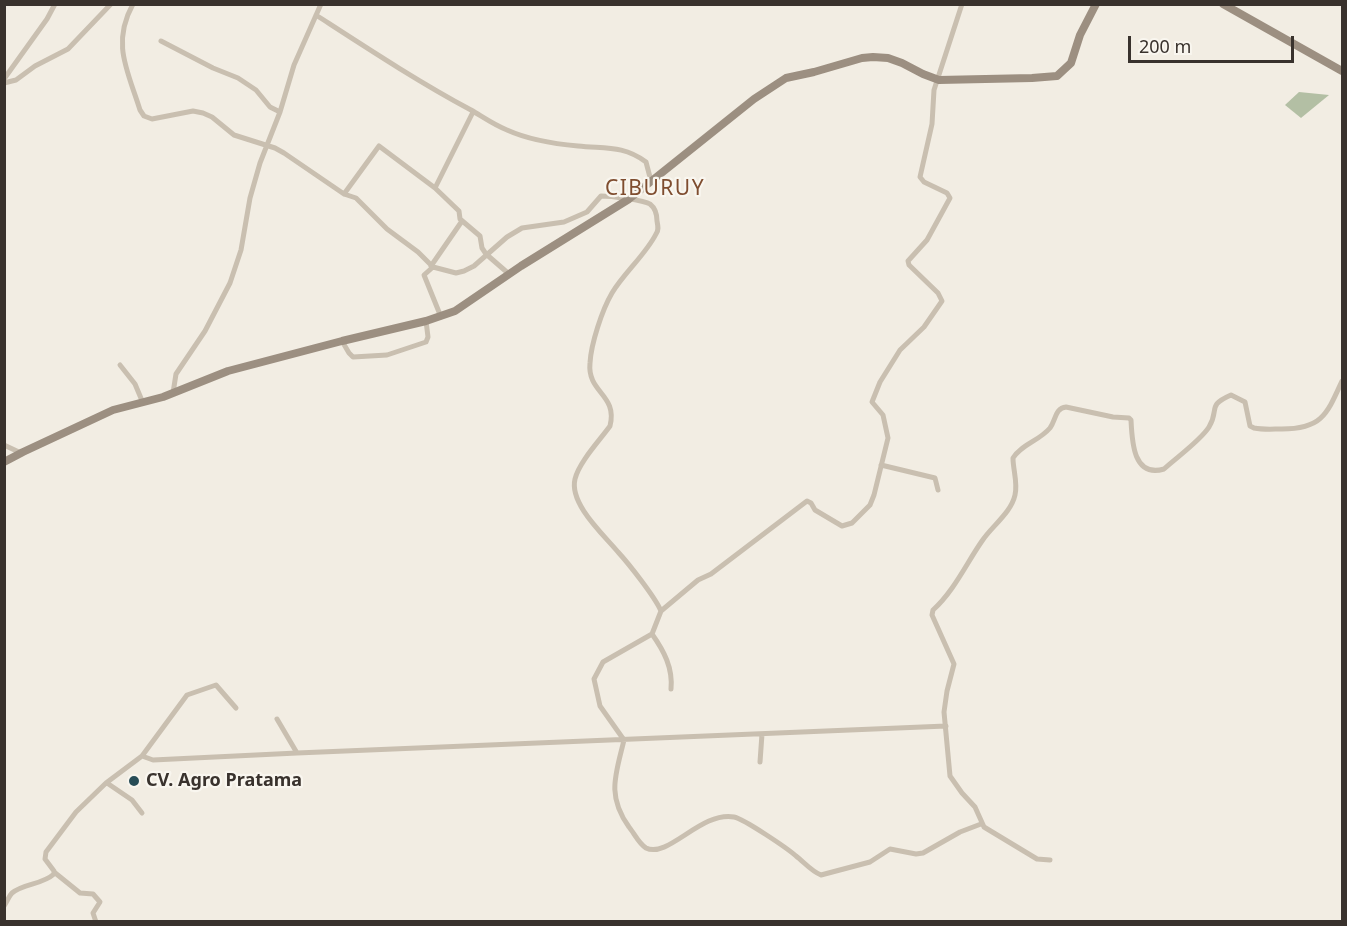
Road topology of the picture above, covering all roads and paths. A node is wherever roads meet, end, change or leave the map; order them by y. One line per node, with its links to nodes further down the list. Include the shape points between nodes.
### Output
1 (55, 4): 12 (street)
2 (111, 4): 12 (street, via 68,49 16,80)
3 (133, 4): 15 (street, via 124,24 122,46 144,116 152,119 193,111 203,113 234,135)
4 (321, 4): 8 (street)
5 (962, 4): 11 (street)
6 (1096, 4): 11 (street, via 1071,63 1060,74)
7 (1223, 4): 10 (street)
8 (316, 15): 13 (street, via 294,65); 14 (street)
9 (161, 41): 13 (street, via 238,78)
10 (1342, 71)
11 (939, 80): 16 (street, via 888,58 873,57 792,76 754,99); 34 (street, via 920,177 947,192 950,198 927,240 908,261 942,302 900,350 877,387 872,404 883,415 888,434)
12 (4, 81)
13 (280, 112): 15 (street)
14 (473, 112): 16 (street, via 505,130 531,137 634,153 646,162); 17 (street)
15 (267, 146): 18 (street, via 292,157); 29 (street, via 230,283 176,374)
16 (651, 181): 19 (street)
17 (435, 188): 18 (street, via 379,146); 20 (street, via 459,211)
18 (344, 194): 22 (street, via 356,198)
19 (628, 199): 21 (street, via 601,196 583,214 564,222 522,228); 23 (street); 36 (street, via 652,206 658,232 614,291 599,326 590,370 594,384 610,404 612,418 579,468 574,485 584,510)
20 (462, 220): 21 (street, via 480,236); 22 (street)
21 (486, 254): 22 (street, via 460,273); 23 (street)
22 (432, 266): 24 (street, via 424,275)
23 (509, 274): 24 (street)
24 (441, 317): 25 (street)
25 (426, 321): 26 (street); 26 (street, via 426,342 387,355 353,357)
26 (342, 341): 29 (street, via 228,371)
27 (120, 365): 30 (street)
28 (1342, 381): 41 (street, via 1320,420 1293,430 1254,428 1250,426 1245,402 1231,395 1218,400 1207,430 1158,471 1143,467 1137,459 1129,418 1061,408 1050,427 1012,458 1016,482 1011,504 933,610 954,664 944,712)
29 (173, 393): 30 (street)
30 (143, 403): 32 (street, via 113,411)
31 (4, 445): 32 (street)
32 (21, 453): 33 (street)
33 (4, 462)
34 (881, 465): 35 (street, via 935,478); 36 (street, via 870,505 852,523 838,525 807,501)
35 (938, 490)
36 (661, 611): 37 (street)
37 (652, 634): 38 (street, via 669,664); 43 (street, via 603,662 594,679 600,706)
38 (671, 689)
39 (236, 708): 45 (street, via 216,686 190,693)
40 (277, 719): 44 (street)
41 (946, 726): 42 (street); 49 (street, via 950,776 975,807)
42 (762, 734): 43 (street); 46 (street)
43 (624, 740): 44 (street); 49 (street, via 615,776 615,800 621,816 648,848 670,844 712,818 735,817 784,846 821,875 870,862 890,849 923,853)
44 (297, 753): 45 (street, via 153,760)
45 (142, 756): 47 (street)
46 (760, 762)
47 (107, 783): 48 (street, via 132,800); 51 (street, via 76,812 45,852)
48 (142, 813)
49 (981, 824): 50 (street, via 1037,859)
50 (1050, 860)
51 (54, 872): 52 (street, via 39,884 12,894); 53 (street, via 80,893 93,894 100,902 93,913)
52 (4, 906)
53 (96, 921)

